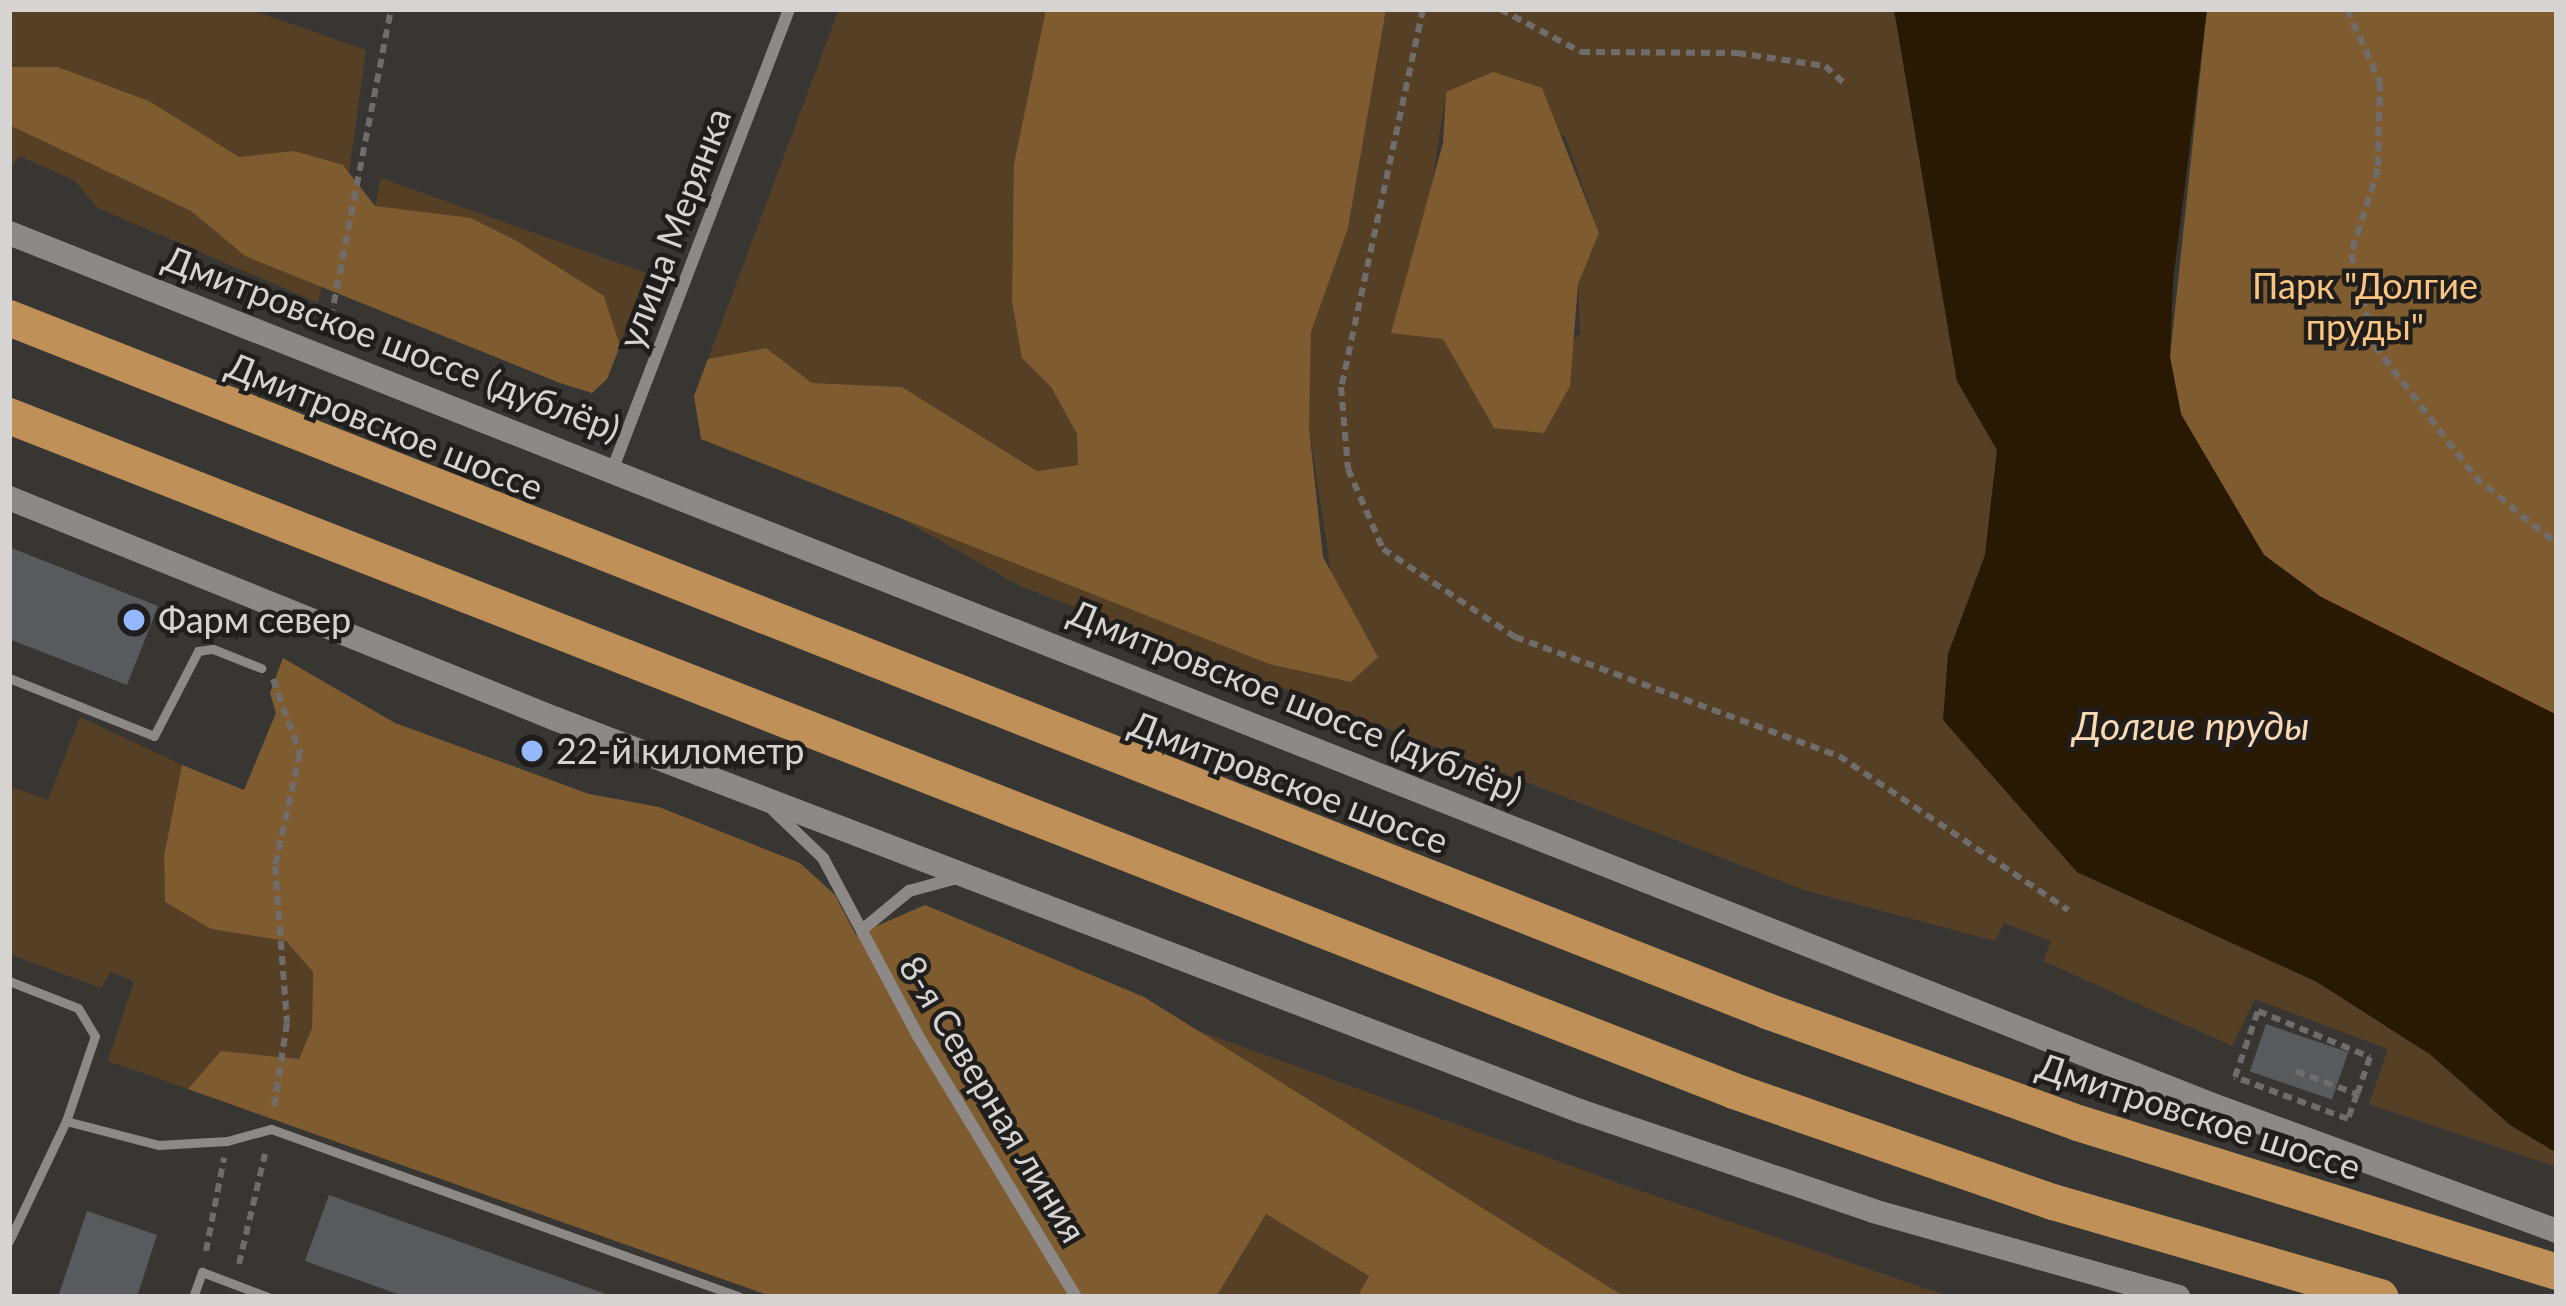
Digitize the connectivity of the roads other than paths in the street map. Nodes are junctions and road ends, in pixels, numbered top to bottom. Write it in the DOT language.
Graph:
graph roads {
  1 [pos="789,9"];
  2 [pos="9,233"];
  3 [pos="9,318"];
  4 [pos="9,416"];
  5 [pos="614,468"];
  6 [pos="9,498"];
  7 [pos="261,668"];
  8 [pos="9,678"];
  9 [pos="754,794"];
  10 [pos="980,880"];
  11 [pos="863,928"];
  12 [pos="9,982"];
  13 [pos="66,1120"];
  14 [pos="14,1208"];
  15 [pos="2557,1232"];
  16 [pos="9,1241"];
  17 [pos="2557,1273"];
  18 [pos="234,1285"];
  19 [pos="194,1297"];
  20 [pos="230,1297"];
  21 [pos="268,1297"];
  22 [pos="739,1297"];
  23 [pos="1076,1297"];
  24 [pos="2178,1297"];
  25 [pos="2380,1297"];
  1 -- 5 [label="street, улица Мерянка"];
  2 -- 5 [label="street, Дмитровское шоссе (дублёр)"];
  3 -- 17 [label="highway, Дмитровское шоссе"];
  4 -- 25 [label="highway"];
  5 -- 15 [label="street, Дмитровское шоссе (дублёр)"];
  6 -- 9 [label="street"];
  7 -- 8 [label="lane"];
  9 -- 10 [label="street"];
  9 -- 11 [label="street, 8-я Северная линия"];
  10 -- 11 [label="street"];
  10 -- 24 [label="street"];
  11 -- 23 [label="street, 8-я Северная линия"];
  12 -- 13 [label="lane"];
  13 -- 14 [label="lane"];
  13 -- 22 [label="lane"];
  14 -- 16 [label="lane"];
  18 -- 19 [label="lane"];
  18 -- 20 [label="lane"];
  18 -- 21 [label="lane"];
}
